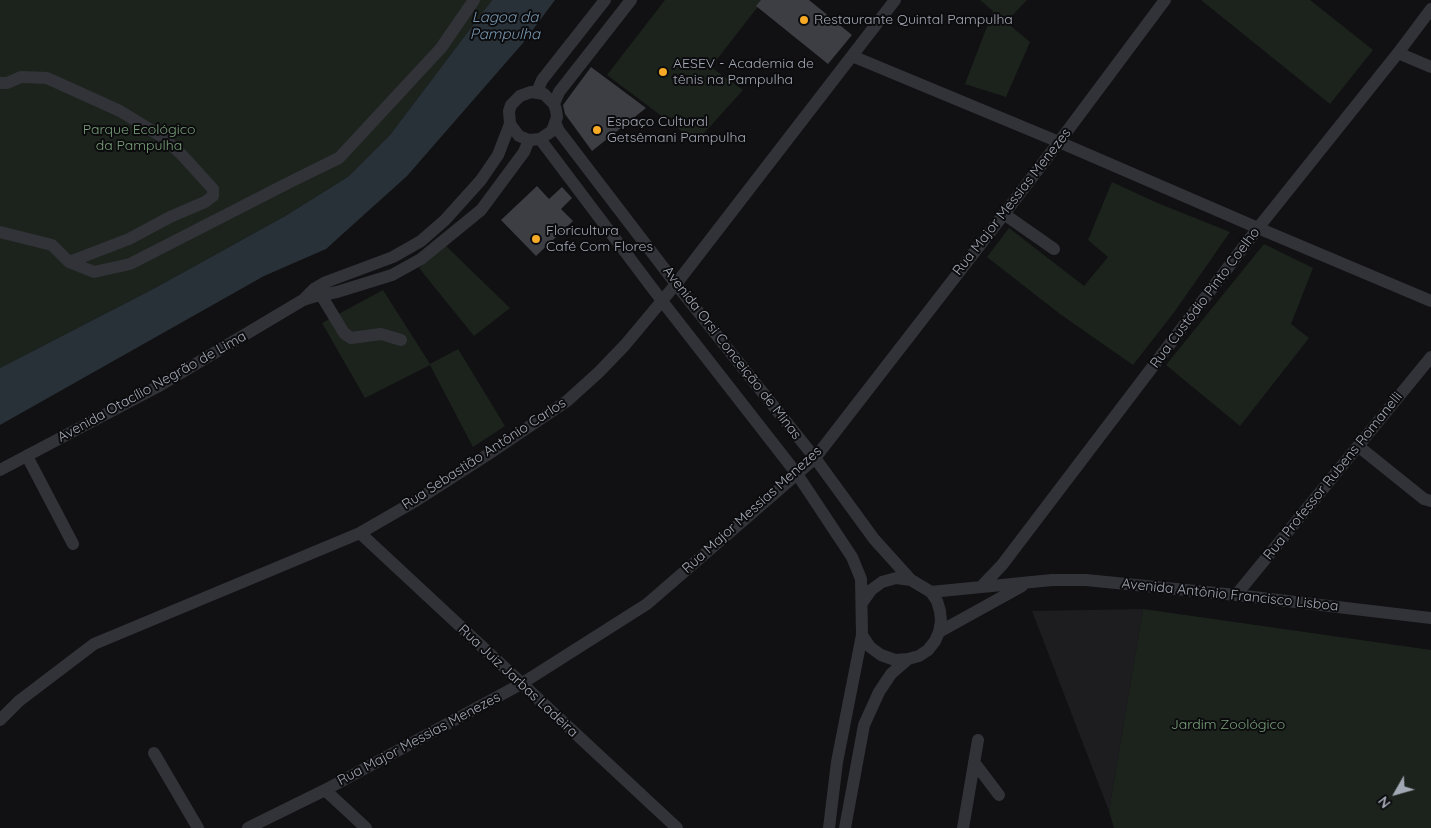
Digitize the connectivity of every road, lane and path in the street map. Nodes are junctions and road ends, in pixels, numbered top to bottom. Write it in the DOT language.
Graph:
graph roads {
  1 [pos="474,0"];
  2 [pos="604,0"];
  3 [pos="631,0"];
  4 [pos="895,0"];
  5 [pos="1164,0"];
  6 [pos="1431,9"];
  7 [pos="1398,53"];
  8 [pos="852,56"];
  9 [pos="1431,67"];
  10 [pos="0,83"];
  11 [pos="537,92"];
  12 [pos="554,104"];
  13 [pos="510,124"];
  14 [pos="556,124"];
  15 [pos="535,140"];
  16 [pos="1059,142"];
  17 [pos="1004,214"];
  18 [pos="1258,228"];
  19 [pos="0,232"];
  20 [pos="1054,249"];
  21 [pos="69,262"];
  22 [pos="676,284"];
  23 [pos="321,295"];
  24 [pos="304,300"];
  25 [pos="1431,300"];
  26 [pos="662,301"];
  27 [pos="401,340"];
  28 [pos="1431,357"];
  29 [pos="1358,446"];
  30 [pos="28,455"];
  31 [pos="815,458"];
  32 [pos="0,470"];
  33 [pos="797,474"];
  34 [pos="1431,501"];
  35 [pos="360,533"];
  36 [pos="73,544"];
  37 [pos="911,580"];
  38 [pos="1029,582"];
  39 [pos="981,587"];
  40 [pos="931,592"];
  41 [pos="1236,595"];
  42 [pos="862,603"];
  43 [pos="1431,618"];
  44 [pos="939,632"];
  45 [pos="862,635"];
  46 [pos="908,659"];
  47 [pos="521,684"];
  48 [pos="0,720"];
  49 [pos="978,740"];
  50 [pos="154,754"];
  51 [pos="974,762"];
  52 [pos="326,790"];
  53 [pos="999,795"];
  54 [pos="198,828"];
  55 [pos="248,828"];
  56 [pos="366,828"];
  57 [pos="677,828"];
  58 [pos="829,828"];
  59 [pos="845,828"];
  60 [pos="963,828"];
  1 -- 21 [label="street"];
  2 -- 11 [label="street"];
  3 -- 12 [label="street"];
  4 -- 8 [label="street, Rua Sebastião Antônio Carlos"];
  5 -- 16 [label="street, Rua Major Messias Menezes"];
  6 -- 7 [label="street, Rua Custódio Pinto Coelho"];
  7 -- 9 [label="street"];
  7 -- 18 [label="street, Rua Custódio Pinto Coelho"];
  8 -- 16 [label="street"];
  8 -- 22 [label="street, Rua Sebastião Antônio Carlos"];
  10 -- 21 [label="street"];
  11 -- 12 [label="street"];
  11 -- 13 [label="street"];
  12 -- 14 [label="street"];
  13 -- 15 [label="street"];
  13 -- 24 [label="street, Avenida Otacílio Negrão de Lima"];
  14 -- 15 [label="street"];
  14 -- 22 [label="street, Avenida Orsi Conceição de Minas"];
  15 -- 23 [label="street, Avenida Otacílio Negrão de Lima"];
  15 -- 26 [label="street, Avenida Orsi Conceição de Minas"];
  16 -- 17 [label="street, Rua Major Messias Menezes"];
  16 -- 18 [label="street"];
  17 -- 20 [label="street"];
  17 -- 31 [label="street, Rua Major Messias Menezes"];
  18 -- 25 [label="street"];
  18 -- 39 [label="street, Rua Custódio Pinto Coelho"];
  19 -- 21 [label="street"];
  22 -- 26 [label="street, Rua Sebastião Antônio Carlos"];
  22 -- 31 [label="street, Avenida Orsi Conceição de Minas"];
  23 -- 24 [label="street, Avenida Otacílio Negrão de Lima"];
  23 -- 27 [label="street"];
  24 -- 30 [label="street, Avenida Otacílio Negrão de Lima"];
  26 -- 33 [label="street, Avenida Orsi Conceição de Minas"];
  26 -- 35 [label="street, Rua Sebastião Antônio Carlos"];
  28 -- 29 [label="street, Rua Professor Rubens Romanelli"];
  29 -- 34 [label="street"];
  29 -- 41 [label="street, Rua Professor Rubens Romanelli"];
  30 -- 32 [label="street, Avenida Otacílio Negrão de Lima"];
  30 -- 36 [label="street"];
  31 -- 33 [label="street, Rua Major Messias Menezes"];
  31 -- 37 [label="street, Avenida Orsi Conceição de Minas"];
  33 -- 42 [label="street, Avenida Orsi Conceição de Minas"];
  33 -- 47 [label="street, Rua Major Messias Menezes"];
  35 -- 47 [label="street, Rua Juiz Jarbas Ladeira"];
  35 -- 48 [label="street, Rua Sebastião Antônio Carlos"];
  37 -- 40 [label="street"];
  37 -- 42 [label="street"];
  38 -- 39 [label="street, Avenida Antônio Francisco Lisboa"];
  38 -- 41 [label="street, Avenida Antônio Francisco Lisboa"];
  38 -- 44 [label="street, Avenida Antônio Francisco Lisboa"];
  39 -- 40 [label="street, Avenida Antônio Francisco Lisboa"];
  40 -- 44 [label="street"];
  41 -- 43 [label="street, Avenida Antônio Francisco Lisboa"];
  42 -- 45 [label="street"];
  44 -- 46 [label="street"];
  45 -- 46 [label="street"];
  45 -- 58 [label="street"];
  46 -- 59 [label="street"];
  47 -- 52 [label="street, Rua Major Messias Menezes"];
  47 -- 57 [label="street, Rua Juiz Jarbas Ladeira"];
  49 -- 51 [label="street"];
  50 -- 54 [label="street"];
  51 -- 53 [label="street"];
  51 -- 60 [label="street"];
  52 -- 55 [label="street, Rua Major Messias Menezes"];
  52 -- 56 [label="street"];
}
